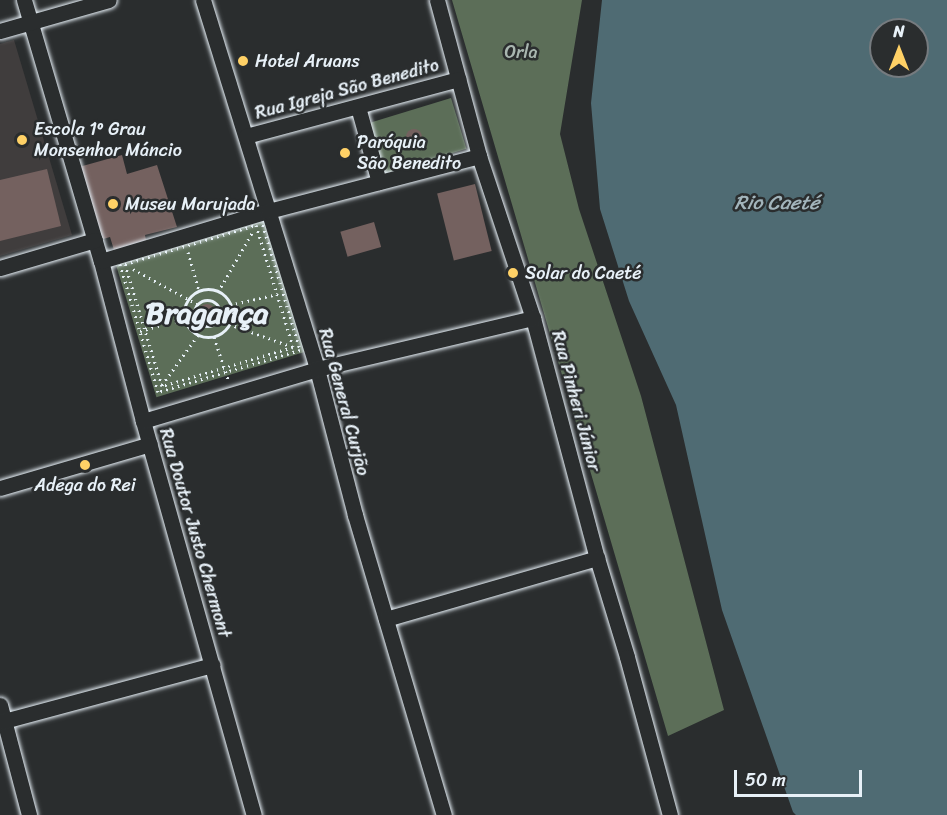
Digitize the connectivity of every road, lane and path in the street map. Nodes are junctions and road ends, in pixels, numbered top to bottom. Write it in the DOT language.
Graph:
graph roads {
  1 [pos="24,0"];
  2 [pos="109,0"];
  3 [pos="203,0"];
  4 [pos="437,0"];
  5 [pos="30,22"];
  6 [pos="0,31"];
  7 [pos="458,79"];
  8 [pos="358,107"];
  9 [pos="246,136"];
  10 [pos="479,156"];
  11 [pos="379,182"];
  12 [pos="264,215"];
  13 [pos="256,225"];
  14 [pos="95,240"];
  15 [pos="184,241"];
  16 [pos="186,246"];
  17 [pos="101,261"];
  18 [pos="119,261"];
  19 [pos="125,264"];
  20 [pos="0,268"];
  21 [pos="199,291"];
  22 [pos="218,291"];
  23 [pos="283,293"];
  24 [pos="277,294"];
  25 [pos="188,299"];
  26 [pos="197,304"];
  27 [pos="230,305"];
  28 [pos="533,318"];
  29 [pos="184,319"];
  30 [pos="229,324"];
  31 [pos="145,329"];
  32 [pos="140,331"];
  33 [pos="198,336"];
  34 [pos="214,336"];
  35 [pos="293,347"];
  36 [pos="300,350"];
  37 [pos="317,369"];
  38 [pos="225,370"];
  39 [pos="162,386"];
  40 [pos="158,392"];
  41 [pos="233,392"];
  42 [pos="143,421"];
  43 [pos="150,444"];
  44 [pos="0,488"];
  45 [pos="597,558"];
  46 [pos="386,619"];
  47 [pos="212,665"];
  48 [pos="0,705"];
  49 [pos="3,721"];
  50 [pos="29,815"];
  51 [pos="254,815"];
  52 [pos="444,815"];
  53 [pos="670,815"];
  1 -- 5 [label="street"];
  2 -- 5 [label="street"];
  3 -- 9 [label="street, Rua General Curjão"];
  4 -- 7 [label="street, Rua Pinheri Júnior"];
  5 -- 6 [label="street"];
  5 -- 14 [label="street"];
  7 -- 8 [label="street, Rua Igreja São Benedito"];
  7 -- 10 [label="street, Rua Pinheri Júnior"];
  8 -- 9 [label="street, Rua Igreja São Benedito"];
  8 -- 11 [label="street"];
  9 -- 12 [label="street, Rua General Curjão"];
  10 -- 11 [label="street"];
  10 -- 28 [label="street, Rua Pinheri Júnior"];
  11 -- 12 [label="street"];
  12 -- 13 [label="path"];
  12 -- 15 [label="path"];
  12 -- 17 [label="street"];
  12 -- 23 [label="path"];
  12 -- 37 [label="street, Rua General Curjão"];
  13 -- 16 [label="path"];
  13 -- 22 [label="path"];
  13 -- 24 [label="path"];
  14 -- 17 [label="street, Rua Doutor Justo Chermont"];
  14 -- 20 [label="street"];
  15 -- 16 [label="path"];
  15 -- 18 [label="path"];
  16 -- 19 [label="path"];
  16 -- 21 [label="path"];
  17 -- 42 [label="street, Rua Doutor Justo Chermont"];
  18 -- 19 [label="path"];
  18 -- 32 [label="path"];
  19 -- 25 [label="path"];
  19 -- 31 [label="path"];
  21 -- 22 [label="path"];
  21 -- 25 [label="path"];
  22 -- 27 [label="path"];
  23 -- 24 [label="path"];
  23 -- 36 [label="path"];
  24 -- 27 [label="path"];
  24 -- 35 [label="path"];
  25 -- 26 [label="path"];
  25 -- 29 [label="path"];
  26 -- 26 [label="path"];
  27 -- 30 [label="path"];
  28 -- 37 [label="street"];
  28 -- 45 [label="street, Rua Pinheri Júnior"];
  29 -- 31 [label="path"];
  29 -- 33 [label="path"];
  30 -- 34 [label="path"];
  30 -- 35 [label="path"];
  31 -- 32 [label="path"];
  31 -- 39 [label="path"];
  32 -- 40 [label="path"];
  33 -- 34 [label="path"];
  33 -- 39 [label="path"];
  34 -- 38 [label="path"];
  35 -- 36 [label="path"];
  35 -- 38 [label="path"];
  36 -- 38 [label="path"];
  37 -- 41 [label="street"];
  37 -- 46 [label="street, Rua General Curjão"];
  38 -- 39 [label="path"];
  38 -- 40 [label="path"];
  38 -- 41 [label="path"];
  39 -- 40 [label="path"];
  41 -- 42 [label="street"];
  42 -- 43 [label="street, Rua Doutor Justo Chermont"];
  43 -- 44 [label="street"];
  43 -- 47 [label="street, Rua Doutor Justo Chermont"];
  45 -- 46 [label="street"];
  45 -- 53 [label="street, Rua Pinheri Júnior"];
  46 -- 52 [label="street, Rua General Curjão"];
  47 -- 49 [label="street"];
  47 -- 51 [label="street, Rua Doutor Justo Chermont"];
  48 -- 49 [label="street"];
  49 -- 50 [label="street"];
}
